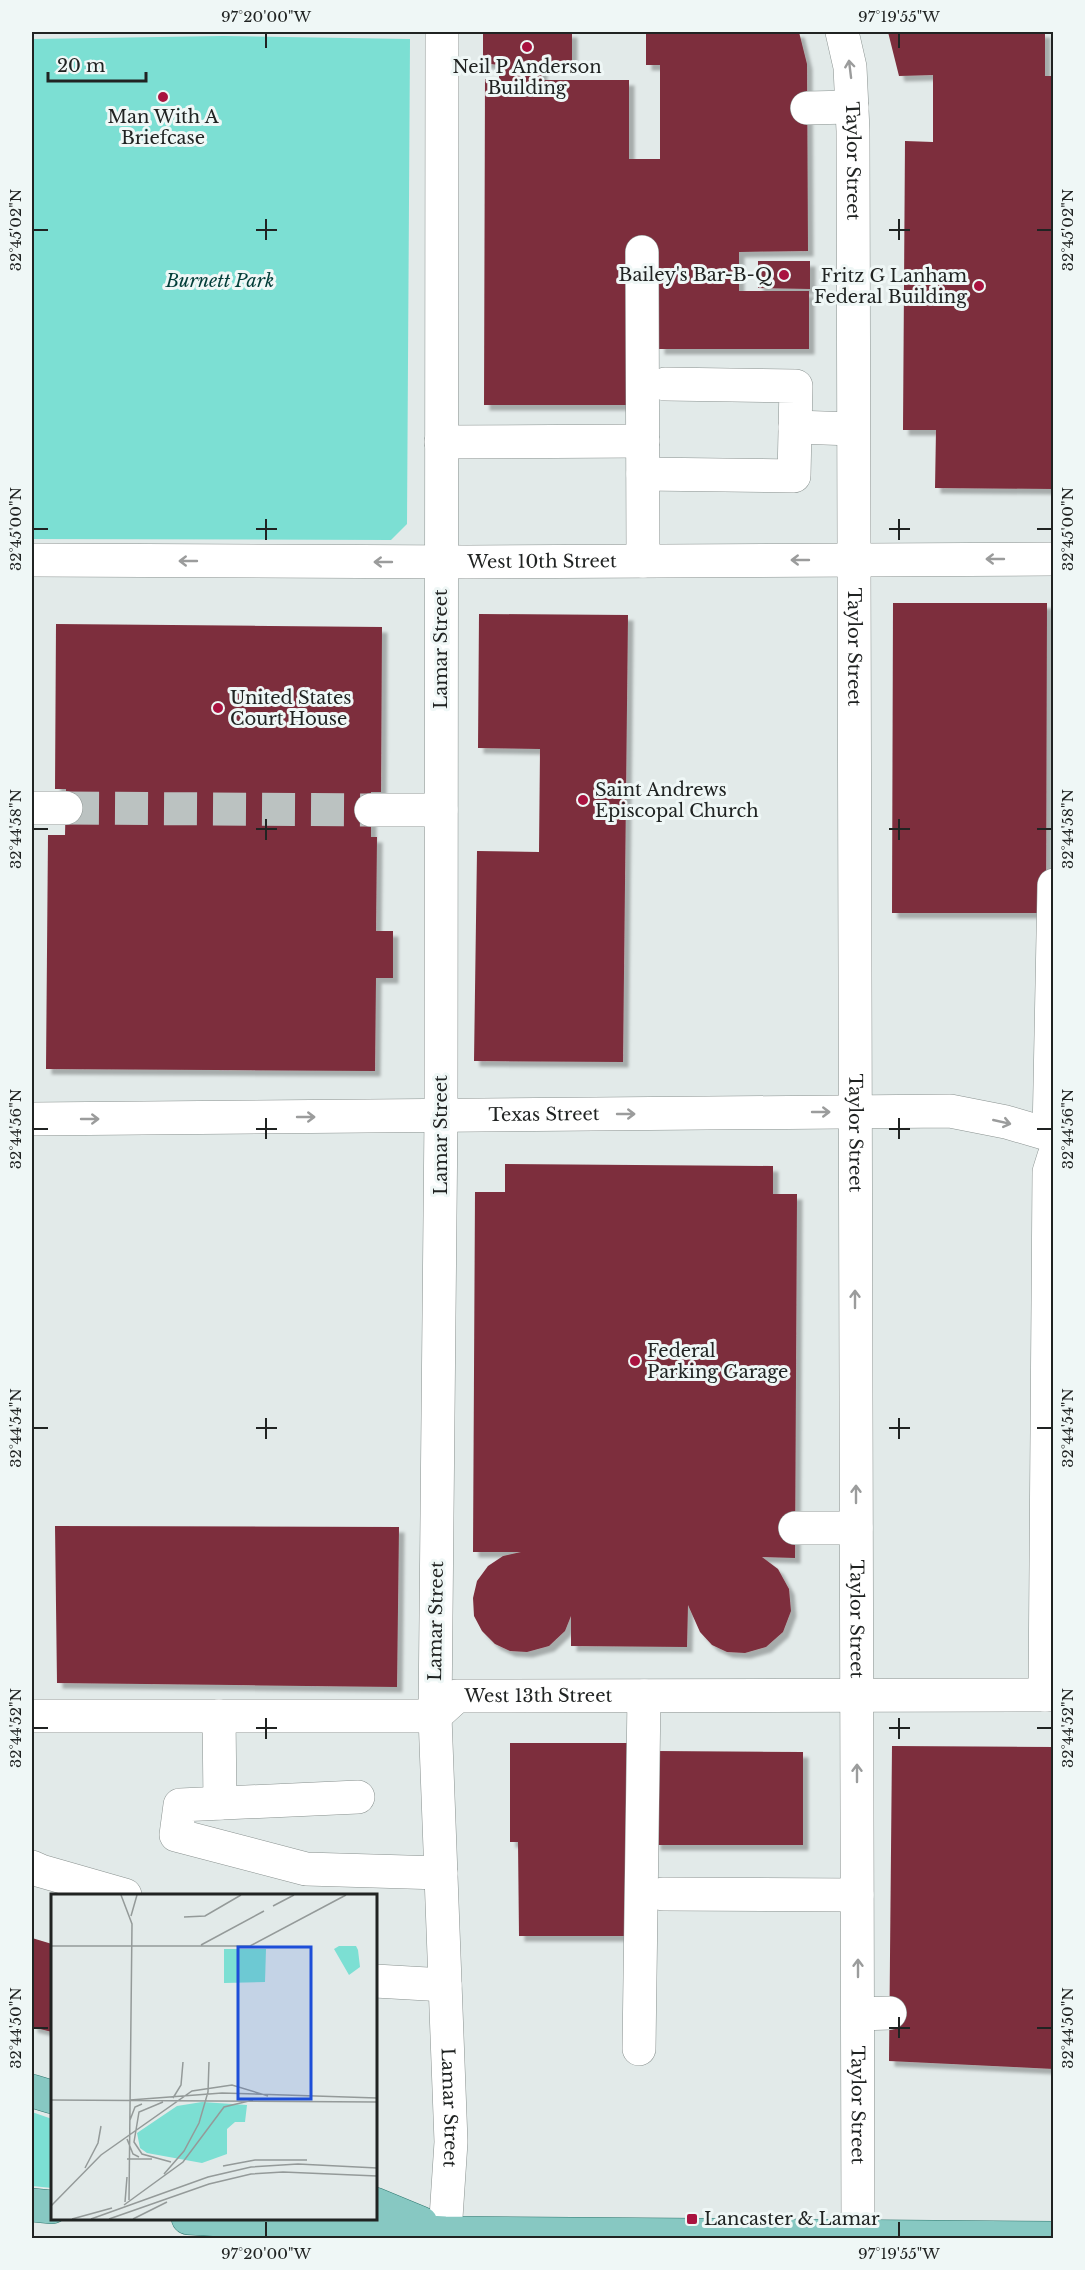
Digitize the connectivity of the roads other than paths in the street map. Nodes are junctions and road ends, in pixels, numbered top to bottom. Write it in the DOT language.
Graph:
graph roads {
  1 [pos="442,32"];
  2 [pos="842,32"];
  3 [pos="852,107"];
  4 [pos="807,108"];
  5 [pos="642,252"];
  6 [pos="665,384"];
  7 [pos="795,427"];
  8 [pos="853,429"];
  9 [pos="643,441"];
  10 [pos="441,442"];
  11 [pos="643,474"];
  12 [pos="1053,559"];
  13 [pos="32,560"];
  14 [pos="853,560"];
  15 [pos="643,561"];
  16 [pos="441,562"];
  17 [pos="32,808"];
  18 [pos="66,808"];
  19 [pos="370,810"];
  20 [pos="441,810"];
  21 [pos="1053,885"];
  22 [pos="855,1113"];
  23 [pos="441,1116"];
  24 [pos="32,1119"];
  25 [pos="1052,1142"];
  26 [pos="795,1528"];
  27 [pos="856,1528"];
  28 [pos="857,1695"];
  29 [pos="1049,1695"];
  30 [pos="645,1696"];
  31 [pos="32,1716"];
  32 [pos="219,1716"];
  33 [pos="435,1716"];
  34 [pos="358,1797"];
  35 [pos="220,1803"];
  36 [pos="32,1867"];
  37 [pos="441,1873"];
  38 [pos="121,1894"];
  39 [pos="663,1894"];
  40 [pos="857,1895"];
  41 [pos="376,1981"];
  42 [pos="445,1985"];
  43 [pos="639,2049"];
  44 [pos="32,2091"];
  45 [pos="51,2097"];
  46 [pos="376,2204"];
  47 [pos="32,2205"];
  48 [pos="51,2207"];
  49 [pos="214,2219"];
  50 [pos="858,2236"];
  51 [pos="443,2237"];
  52 [pos="1053,2238"];
  1 -- 10 [label="street, Lamar Street"];
  3 -- 2 [label="street, Taylor Street, one-way"];
  3 -- 4 [label="street"];
  3 -- 8 [label="street, Taylor Street"];
  5 -- 9 [label="street"];
  6 -- 7 [label="street"];
  7 -- 8 [label="street"];
  7 -- 11 [label="street"];
  8 -- 14 [label="street, Taylor Street"];
  9 -- 10 [label="street"];
  9 -- 11 [label="street"];
  10 -- 16 [label="street, Lamar Street"];
  11 -- 15 [label="street"];
  12 -- 14 [label="street, West 10th Street, one-way"];
  16 -- 13 [label="street, West 10th Street, one-way"];
  14 -- 15 [label="street, West 10th Street, one-way"];
  14 -- 22 [label="street, Taylor Street"];
  15 -- 16 [label="street, West 10th Street"];
  16 -- 20 [label="street, Lamar Street"];
  17 -- 18 [label="street"];
  19 -- 20 [label="street"];
  20 -- 23 [label="street, Lamar Street"];
  21 -- 25 [label="street"];
  23 -- 22 [label="street, Texas Street, one-way"];
  22 -- 25 [label="street, Texas Street, one-way"];
  27 -- 22 [label="street, Taylor Street, one-way"];
  24 -- 23 [label="street, Texas Street, one-way"];
  23 -- 33 [label="street, Lamar Street"];
  25 -- 29 [label="street"];
  26 -- 27 [label="street"];
  27 -- 28 [label="street, Taylor Street"];
  28 -- 29 [label="street, West 13th Street"];
  28 -- 30 [label="street, West 13th Street"];
  40 -- 28 [label="street, Taylor Street, one-way"];
  30 -- 33 [label="street, West 13th Street"];
  30 -- 43 [label="street"];
  31 -- 32 [label="street"];
  32 -- 33 [label="street"];
  32 -- 35 [label="street"];
  33 -- 37 [label="street, Lamar Street"];
  34 -- 35 [label="street"];
  35 -- 37 [label="street"];
  36 -- 38 [label="street"];
  37 -- 42 [label="street, Lamar Street"];
  39 -- 40 [label="street"];
  50 -- 40 [label="street, Taylor Street, one-way"];
  41 -- 42 [label="street"];
  42 -- 51 [label="street, Lamar Street"];
  44 -- 45 [label="main road"];
  46 -- 51 [label="main road"];
  47 -- 48 [label="main road"];
  49 -- 51 [label="main road"];
  50 -- 51 [label="main road"];
  50 -- 52 [label="main road"];
}
